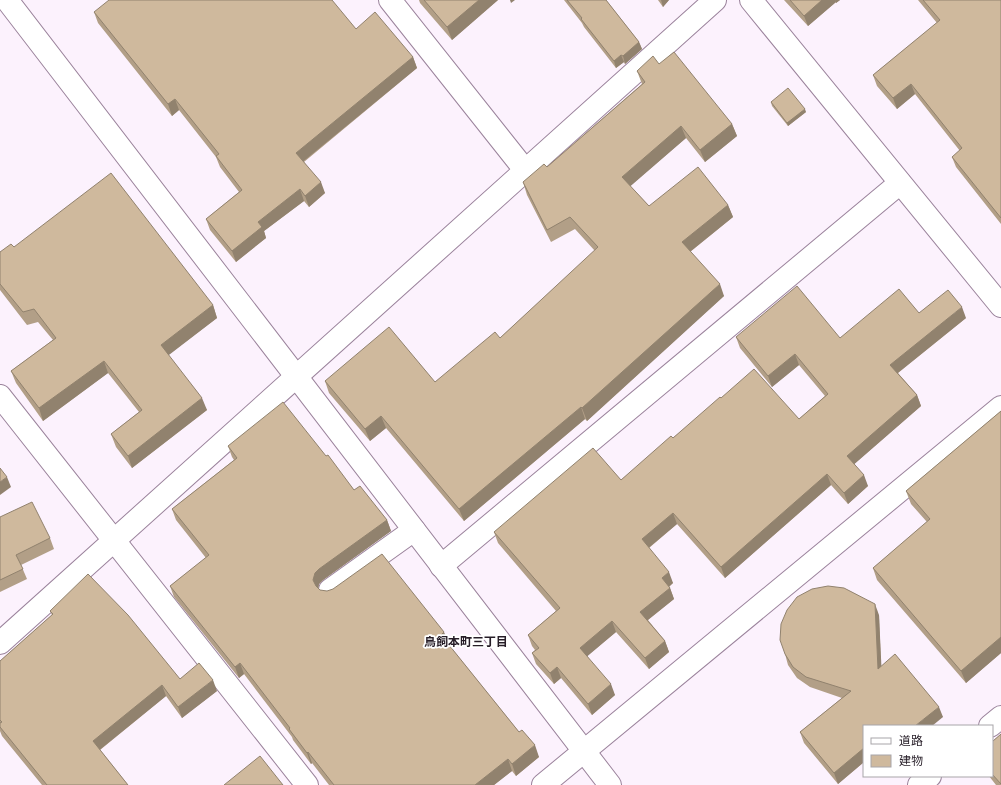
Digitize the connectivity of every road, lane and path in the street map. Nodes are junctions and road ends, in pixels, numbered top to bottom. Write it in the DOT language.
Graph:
graph roads {
  1 [pos="7,0"];
  2 [pos="390,0"];
  3 [pos="715,0"];
  4 [pos="751,0"];
  5 [pos="525,170"];
  6 [pos="900,183"];
  7 [pos="1001,306"];
  8 [pos="296,377"];
  9 [pos="0,396"];
  10 [pos="1001,407"];
  11 [pos="414,530"];
  12 [pos="114,540"];
  13 [pos="441,566"];
  14 [pos="330,590"];
  15 [pos="0,643"];
  16 [pos="1001,717"];
  17 [pos="991,725"];
  18 [pos="584,751"];
  19 [pos="929,777"];
  20 [pos="307,785"];
  21 [pos="543,785"];
  22 [pos="610,785"];
  23 [pos="919,785"];
  1 -- 8 [label="street"];
  2 -- 5 [label="street"];
  3 -- 5 [label="street"];
  4 -- 6 [label="street"];
  5 -- 8 [label="street"];
  6 -- 7 [label="street"];
  6 -- 13 [label="street"];
  8 -- 11 [label="street"];
  8 -- 12 [label="street"];
  9 -- 12 [label="street"];
  10 -- 18 [label="street"];
  11 -- 13 [label="street"];
  11 -- 14 [label="street"];
  12 -- 15 [label="street"];
  12 -- 20 [label="street"];
  13 -- 18 [label="street"];
  16 -- 17 [label="street"];
  18 -- 21 [label="street"];
  18 -- 22 [label="street"];
  19 -- 23 [label="street"];
}
